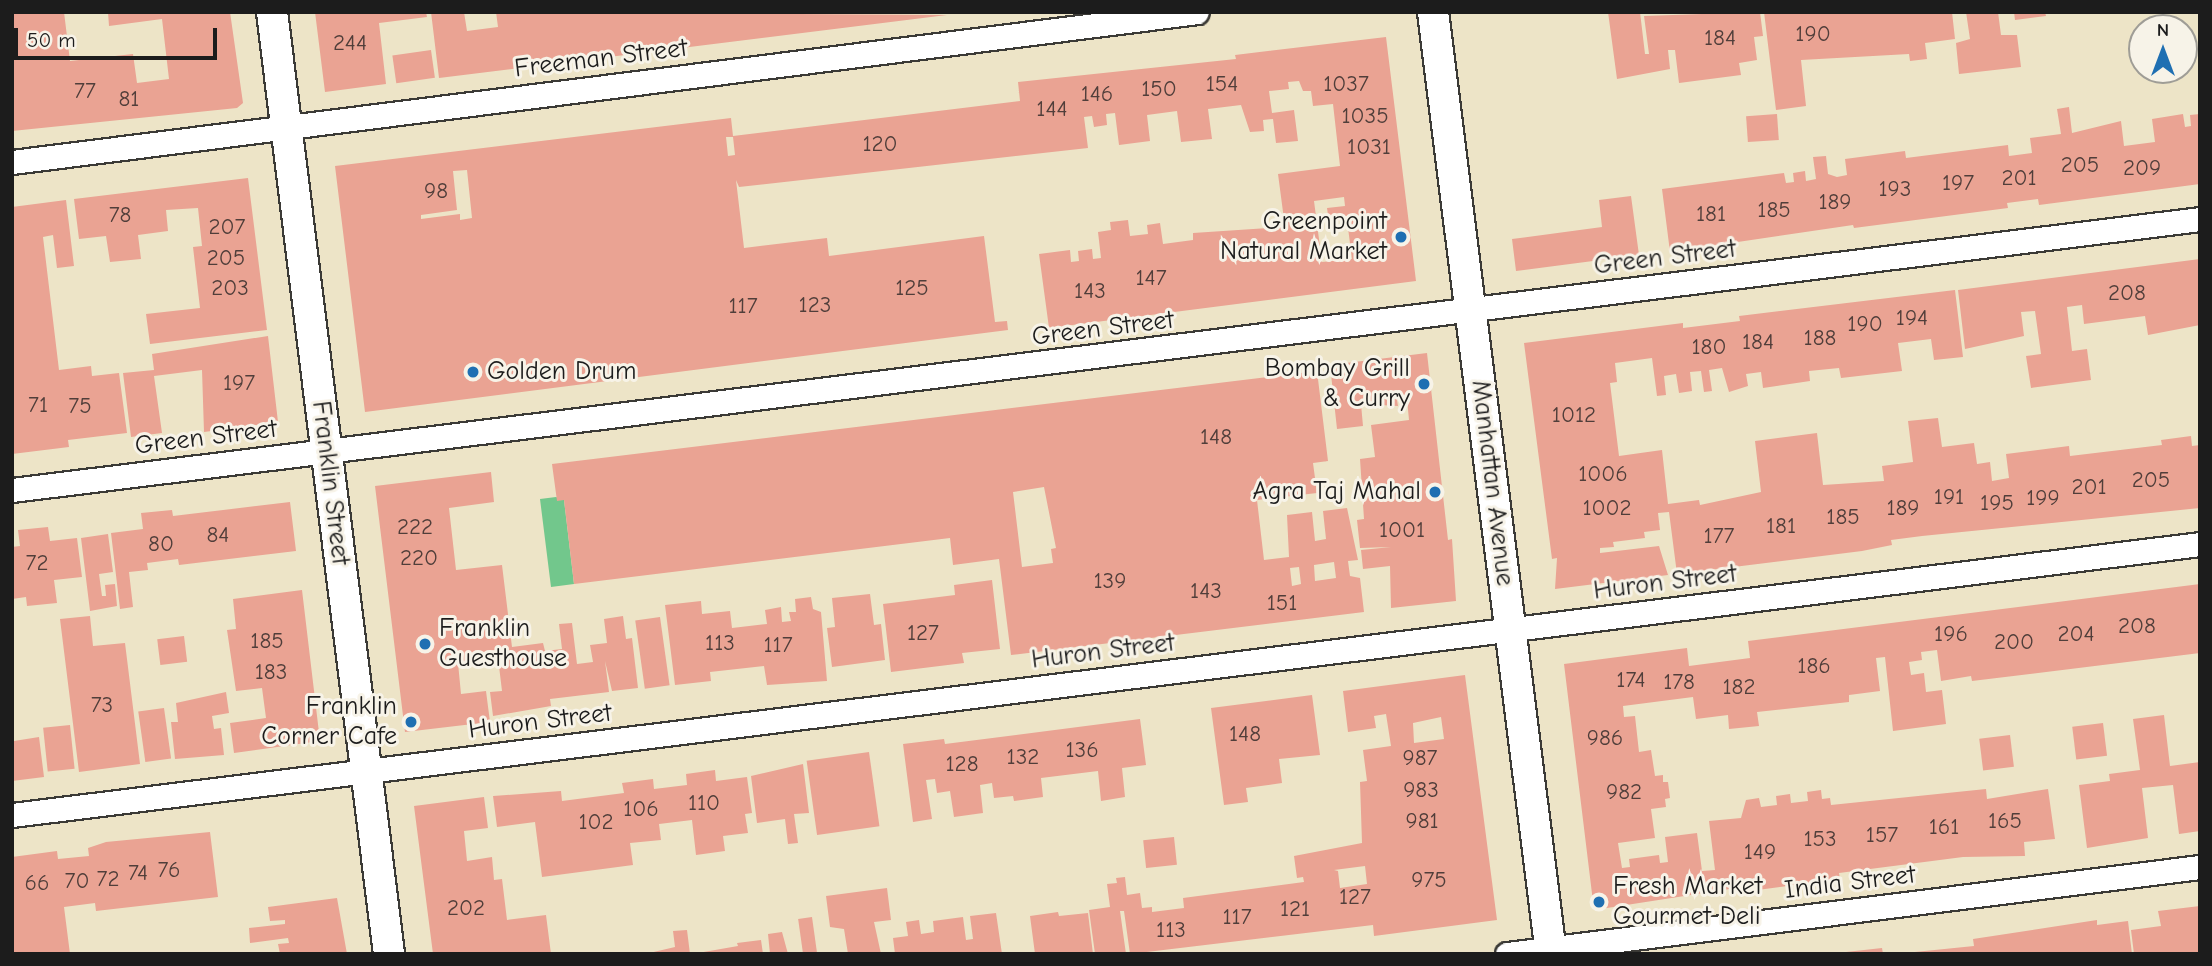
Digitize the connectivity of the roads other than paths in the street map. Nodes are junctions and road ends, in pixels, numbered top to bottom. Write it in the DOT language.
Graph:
graph roads {
  1 [pos="272,12"];
  2 [pos="1197,12"];
  3 [pos="1433,12"];
  4 [pos="286,128"];
  5 [pos="12,162"];
  6 [pos="2200,219"];
  7 [pos="1470,310"];
  8 [pos="326,450"];
  9 [pos="12,490"];
  10 [pos="2200,544"];
  11 [pos="1510,631"];
  12 [pos="365,771"];
  13 [pos="12,815"];
  14 [pos="2200,867"];
  15 [pos="1551,951"];
  16 [pos="389,954"];
  17 [pos="1507,954"];
  1 -- 4 [label="street, Franklin Street"];
  2 -- 4 [label="street, Freeman Street"];
  3 -- 7 [label="street, Manhattan Avenue"];
  4 -- 5 [label="street, Freeman Street"];
  4 -- 8 [label="street, Franklin Street"];
  6 -- 7 [label="street, Green Street"];
  7 -- 8 [label="street, Green Street"];
  7 -- 11 [label="street, Manhattan Avenue"];
  8 -- 9 [label="street, Green Street"];
  8 -- 12 [label="street, Franklin Street"];
  10 -- 11 [label="street, Huron Street"];
  11 -- 12 [label="street, Huron Street"];
  11 -- 15 [label="street, Manhattan Avenue"];
  12 -- 13 [label="street, Huron Street"];
  12 -- 16 [label="street, Franklin Street"];
  14 -- 15 [label="street, India Street"];
  15 -- 17 [label="street, India Street"];
}
